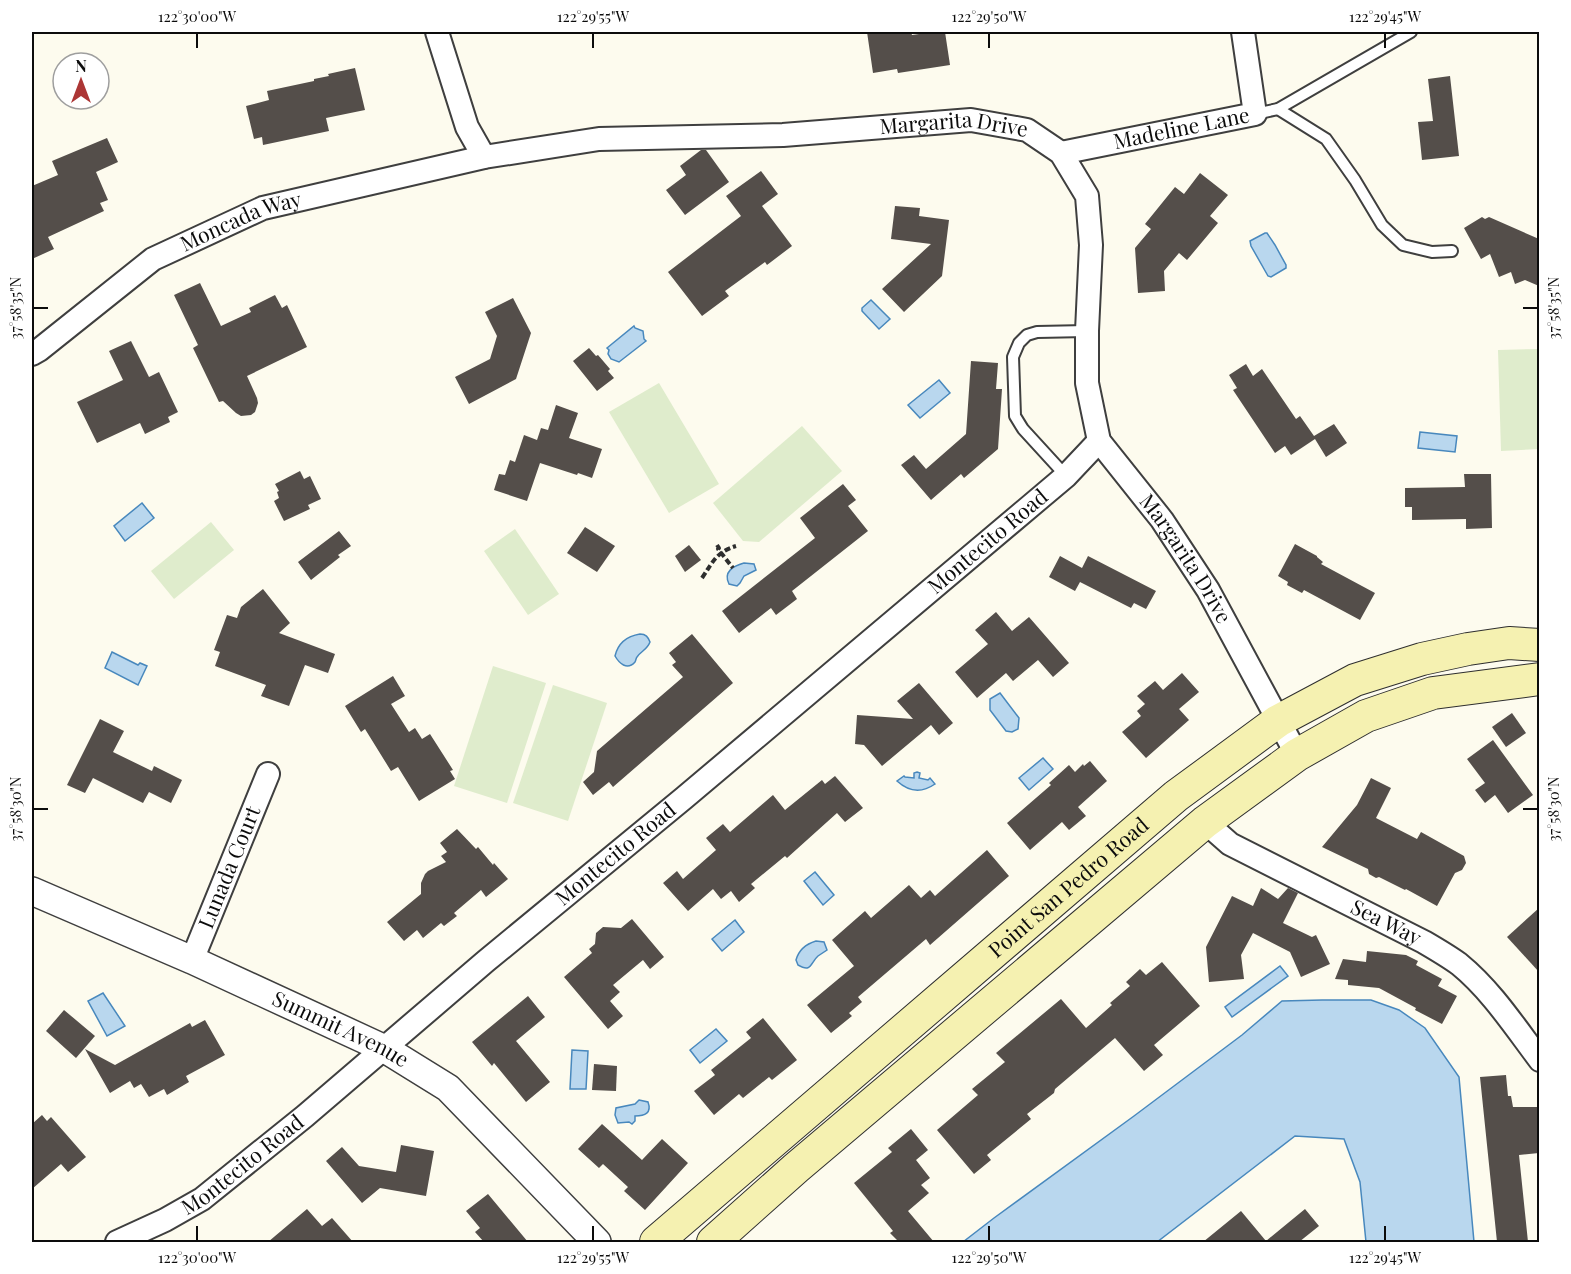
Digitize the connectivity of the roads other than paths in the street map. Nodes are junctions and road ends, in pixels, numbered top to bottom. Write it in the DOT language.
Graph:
graph roads {
  1 [pos="437,32"];
  2 [pos="1243,32"];
  3 [pos="1411,32"];
  4 [pos="1278,109"];
  5 [pos="1255,114"];
  6 [pos="1061,153"];
  7 [pos="484,157"];
  8 [pos="1452,251"];
  9 [pos="1087,331"];
  10 [pos="32,354"];
  11 [pos="1099,441"];
  12 [pos="1066,476"];
  13 [pos="1539,645"];
  14 [pos="1539,679"];
  15 [pos="1278,721"];
  16 [pos="1297,755"];
  17 [pos="268,774"];
  18 [pos="1205,822"];
  19 [pos="32,891"];
  20 [pos="192,960"];
  21 [pos="385,1049"];
  22 [pos="1539,1060"];
  23 [pos="117,1242"];
  24 [pos="597,1242"];
  25 [pos="656,1242"];
  26 [pos="713,1242"];
  1 -- 7 [label="street"];
  2 -- 5 [label="street, Madeline Lane"];
  3 -- 4 [label="lane"];
  4 -- 5 [label="lane"];
  4 -- 8 [label="lane"];
  5 -- 6 [label="street, Madeline Lane"];
  6 -- 7 [label="street, Margarita Drive"];
  6 -- 9 [label="street, Margarita Drive"];
  7 -- 10 [label="street, Moncada Way"];
  9 -- 11 [label="street, Margarita Drive"];
  9 -- 12 [label="lane"];
  11 -- 12 [label="street, Montecito Road"];
  11 -- 15 [label="street, Margarita Drive"];
  12 -- 21 [label="street, Montecito Road"];
  13 -- 15 [label="main road, Point San Pedro Road"];
  14 -- 16 [label="main road, Point San Pedro Road"];
  15 -- 16 [label="street, Margarita Drive"];
  15 -- 25 [label="main road, Point San Pedro Road"];
  16 -- 18 [label="main road, Point San Pedro Road"];
  17 -- 20 [label="street, Lunada Court"];
  18 -- 22 [label="street, Sea Way"];
  18 -- 26 [label="main road, Point San Pedro Road"];
  19 -- 20 [label="street, Summit Avenue"];
  20 -- 21 [label="street, Summit Avenue"];
  21 -- 23 [label="street, Montecito Road"];
  21 -- 24 [label="street, Summit Avenue"];
}
